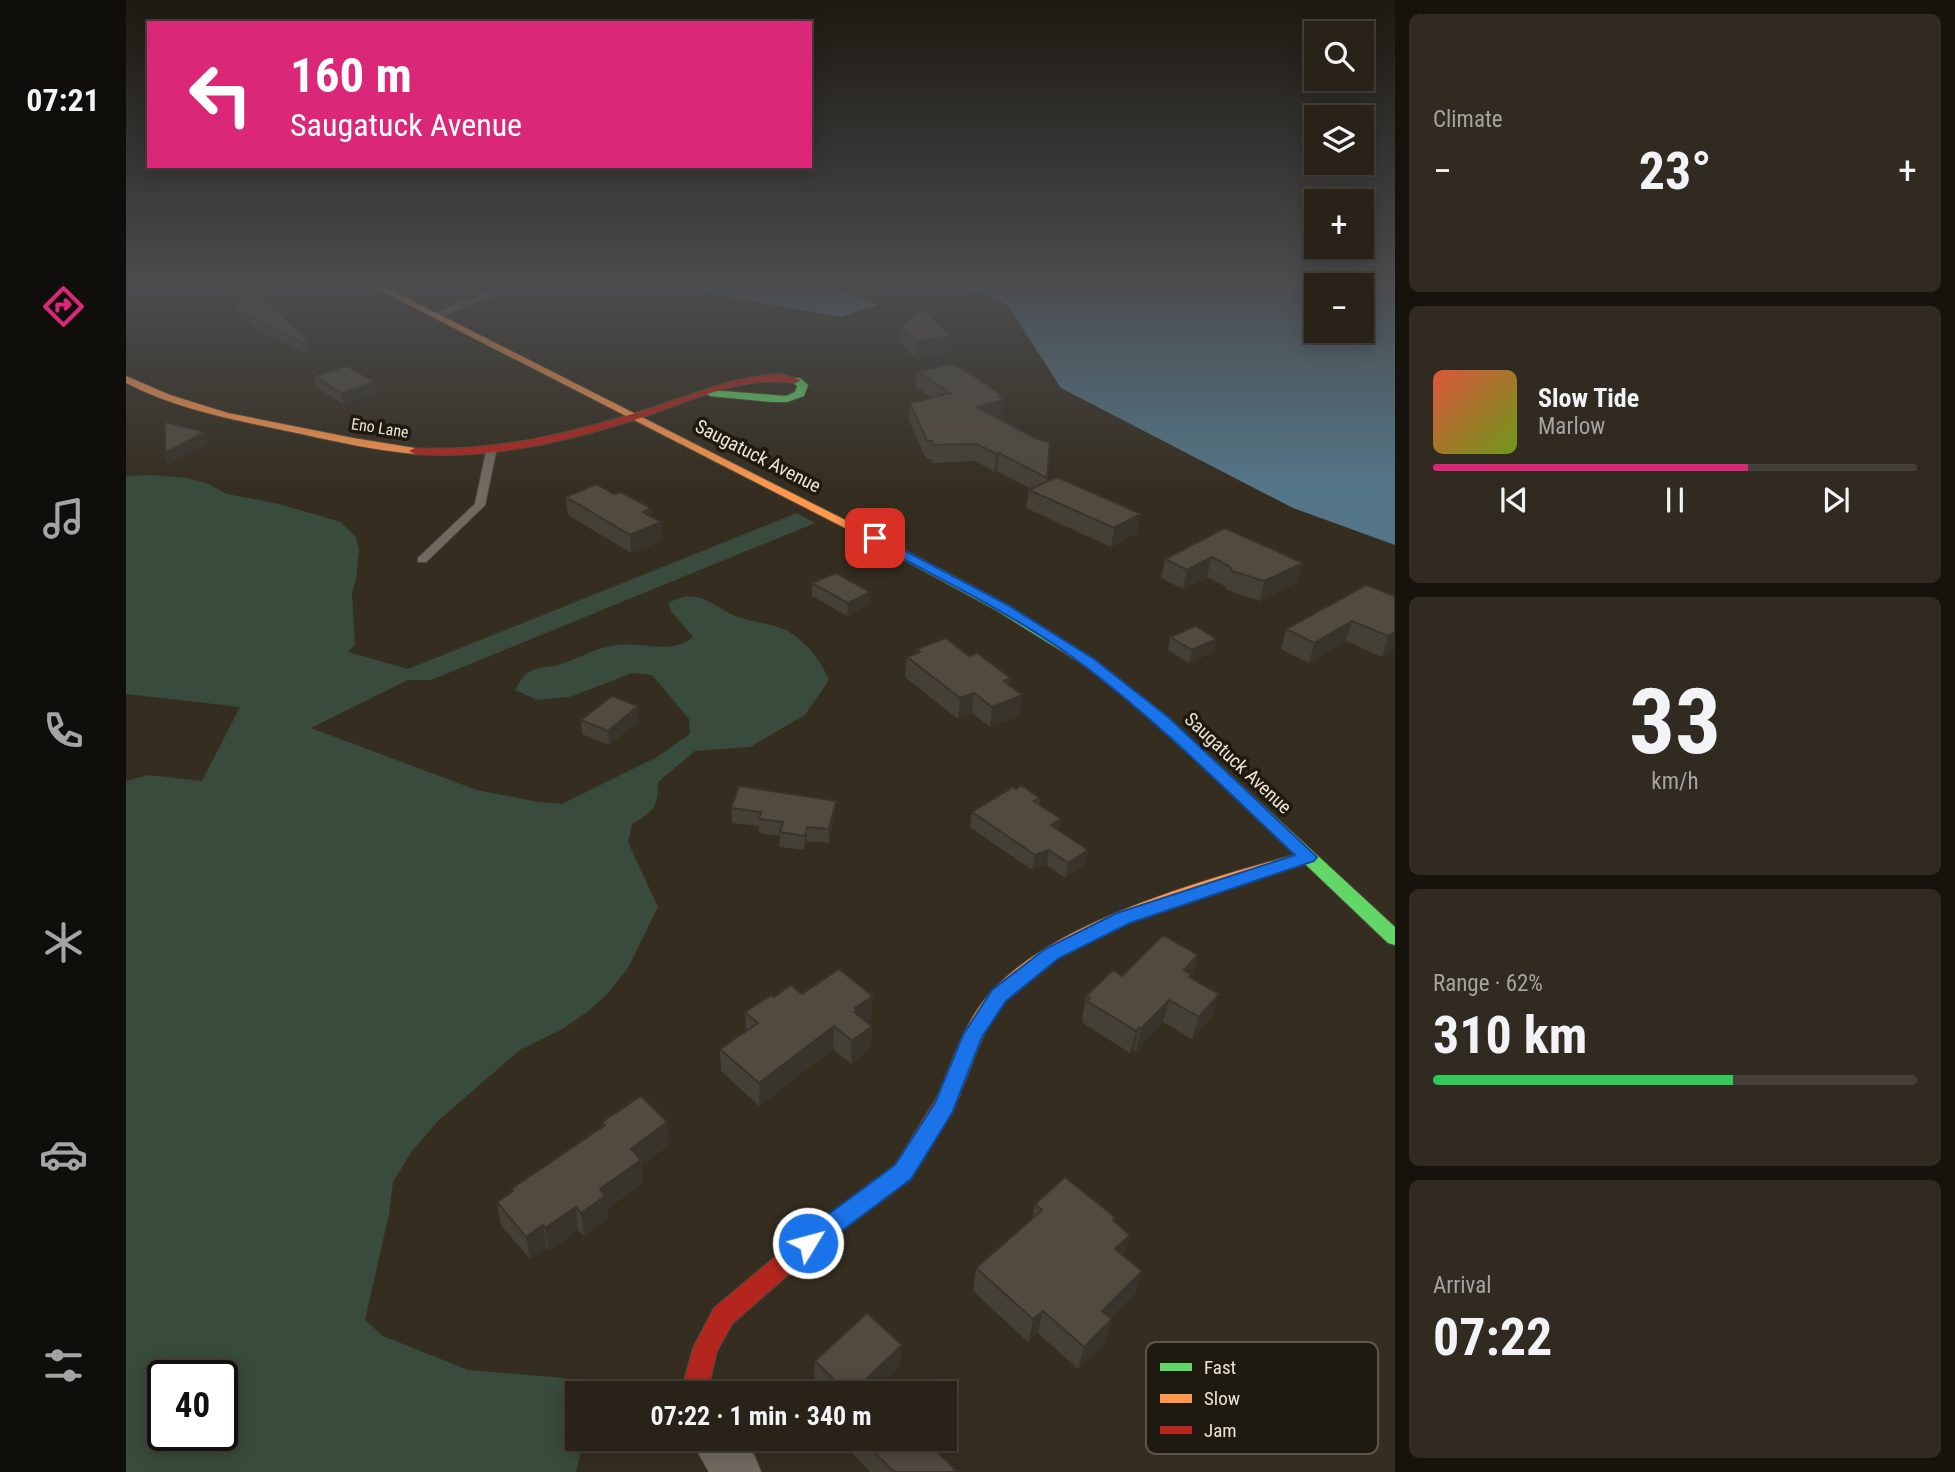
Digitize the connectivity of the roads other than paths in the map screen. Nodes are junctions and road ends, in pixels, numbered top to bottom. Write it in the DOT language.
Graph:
graph roads {
  1 [pos="508,352"];
  2 [pos="126,379"];
  3 [pos="710,393"];
  4 [pos="632,415"];
  5 [pos="491,452"];
  6 [pos="422,560"];
  7 [pos="1308,857"];
  8 [pos="1395,938"];
  9 [pos="697,1381"];
  10 [pos="722,1451"];
  11 [pos="737,1472"];
  1 -- 4 [label="street, Saugatuck Avenue"];
  2 -- 5 [label="street, Eno Lane"];
  3 -- 3 [label="street, Eno Lane"];
  3 -- 4 [label="street, Eno Lane"];
  4 -- 5 [label="street, Eno Lane"];
  4 -- 7 [label="street, Saugatuck Avenue"];
  5 -- 6 [label="lane"];
  7 -- 8 [label="street, Saugatuck Avenue"];
  7 -- 9 [label="street"];
  10 -- 11 [label="street"];
}
